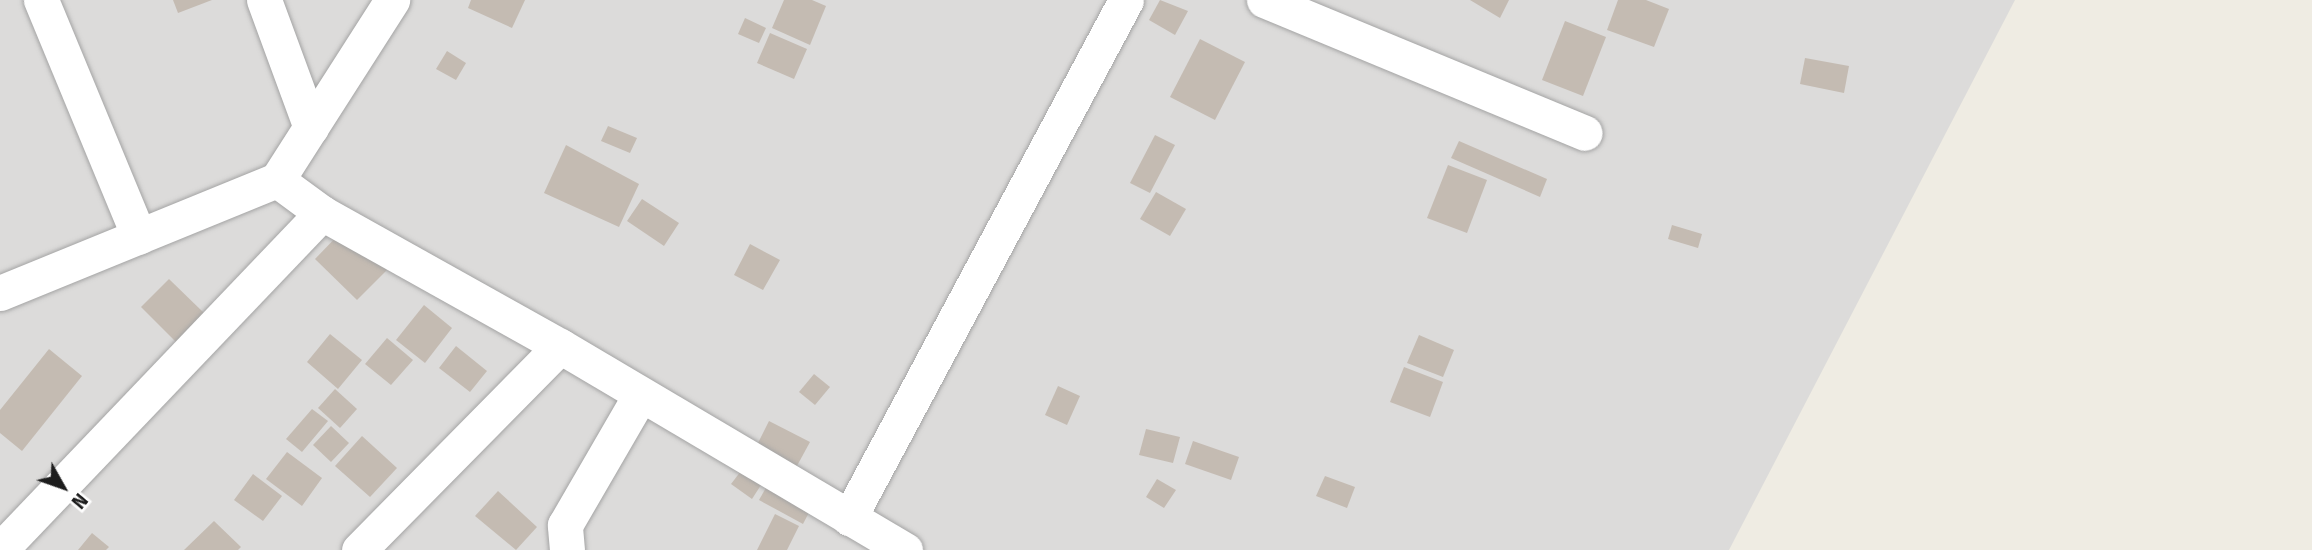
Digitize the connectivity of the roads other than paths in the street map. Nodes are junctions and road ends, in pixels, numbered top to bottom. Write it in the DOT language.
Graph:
graph roads {
  1 [pos="41,0"];
  2 [pos="264,0"];
  3 [pos="392,0"];
  4 [pos="1126,0"];
  5 [pos="1264,0"];
  6 [pos="311,128"];
  7 [pos="1585,133"];
  8 [pos="277,180"];
  9 [pos="322,213"];
  10 [pos="139,236"];
  11 [pos="0,293"];
  12 [pos="559,346"];
  13 [pos="641,394"];
  14 [pos="849,518"];
  15 [pos="0,550"];
  16 [pos="359,550"];
  17 [pos="567,550"];
  18 [pos="905,550"];
  1 -- 10 [label="street"];
  2 -- 6 [label="street"];
  3 -- 6 [label="street"];
  4 -- 14 [label="street"];
  5 -- 7 [label="street"];
  6 -- 8 [label="street"];
  8 -- 9 [label="street"];
  8 -- 10 [label="street"];
  9 -- 12 [label="street"];
  9 -- 15 [label="street"];
  10 -- 11 [label="street"];
  12 -- 13 [label="street"];
  12 -- 16 [label="street"];
  13 -- 14 [label="street"];
  13 -- 17 [label="street"];
  14 -- 18 [label="street"];
}
